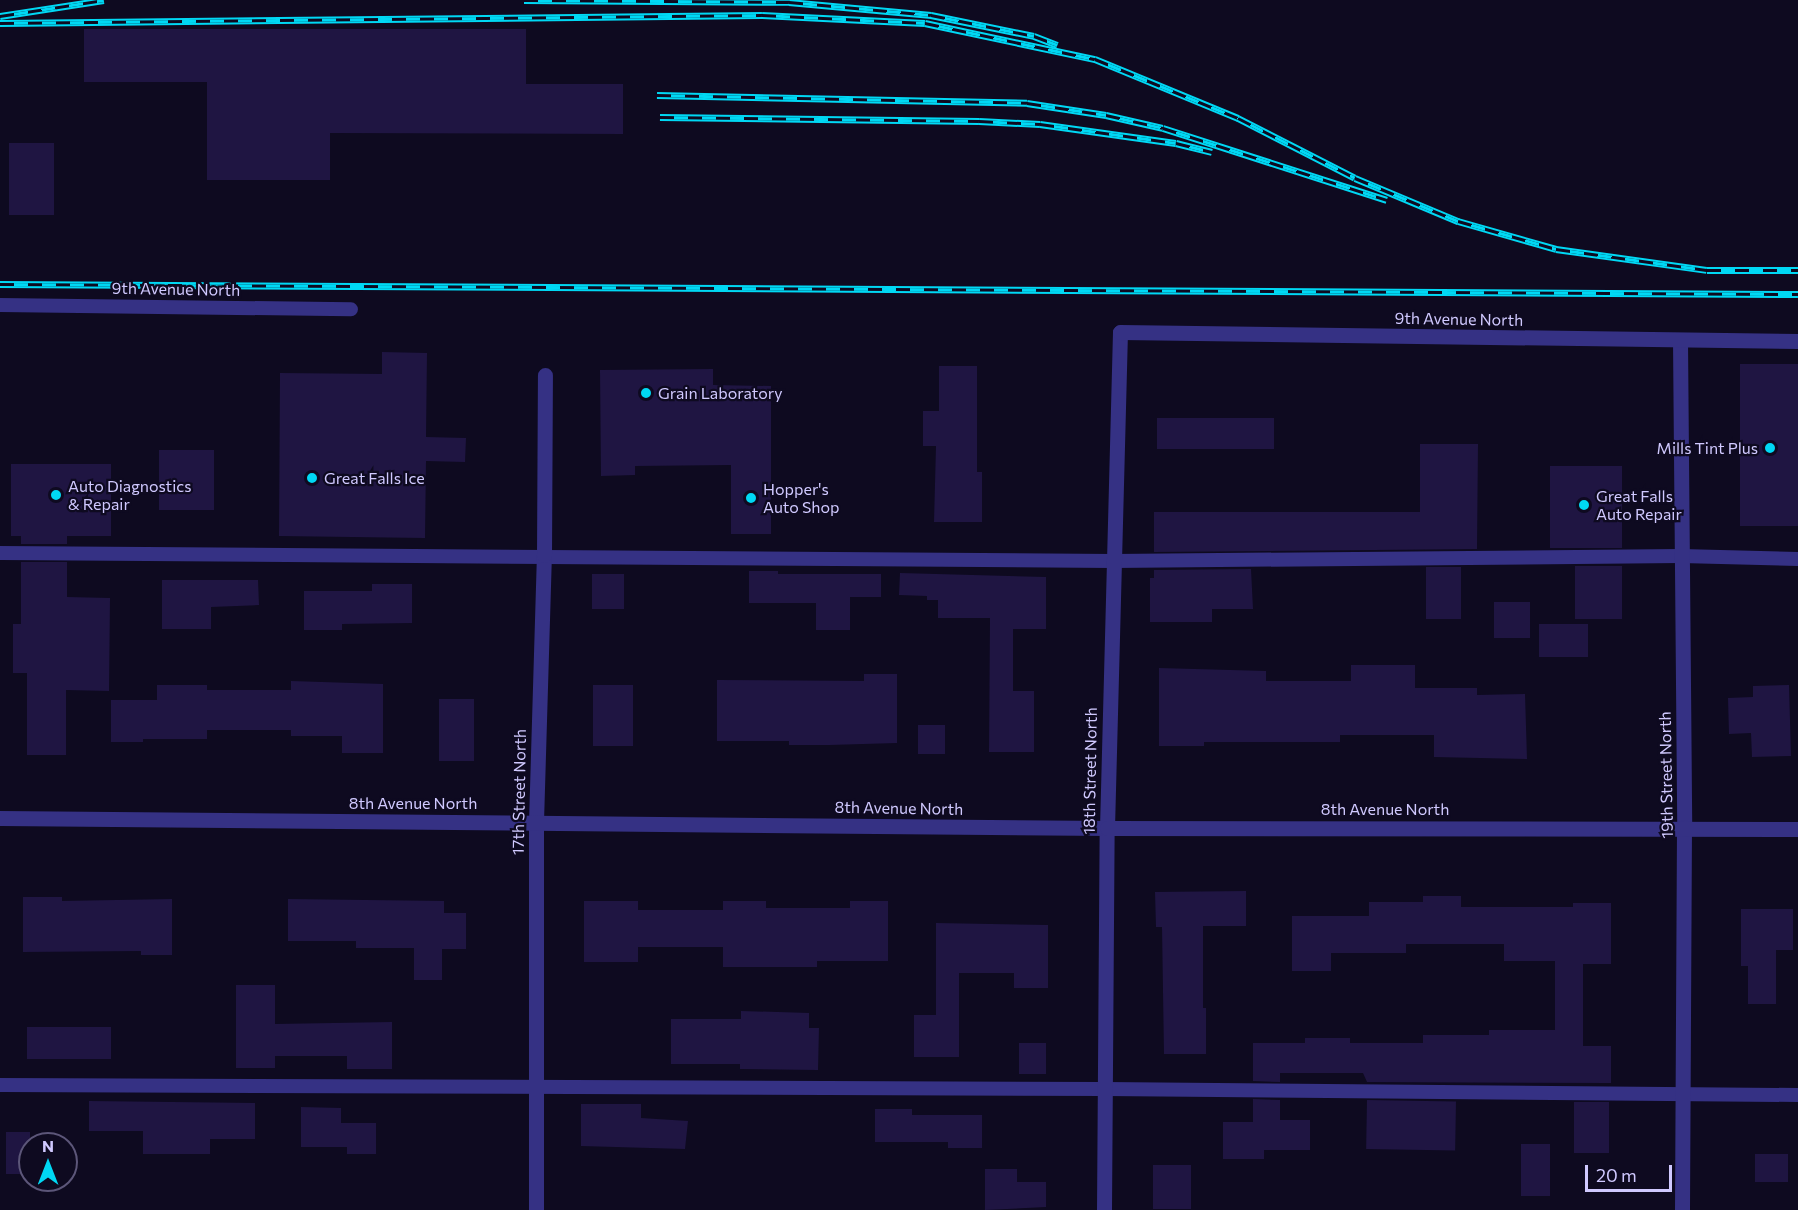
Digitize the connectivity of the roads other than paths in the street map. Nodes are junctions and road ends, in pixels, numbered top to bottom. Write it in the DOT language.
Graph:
graph roads {
  1 [pos="0,305"];
  2 [pos="351,309"];
  3 [pos="1120,332"];
  4 [pos="1680,340"];
  5 [pos="1798,341"];
  6 [pos="545,375"];
  7 [pos="0,553"];
  8 [pos="544,555"];
  9 [pos="1681,556"];
  10 [pos="1798,559"];
  11 [pos="1113,561"];
  12 [pos="0,818"];
  13 [pos="536,822"];
  14 [pos="1684,827"];
  15 [pos="1107,828"];
  16 [pos="1798,829"];
  17 [pos="0,1085"];
  18 [pos="536,1089"];
  19 [pos="1105,1089"];
  20 [pos="1682,1092"];
  21 [pos="1798,1095"];
  22 [pos="536,1210"];
  23 [pos="1104,1210"];
  24 [pos="1682,1210"];
  1 -- 2 [label="lane, 9th Avenue North"];
  3 -- 4 [label="street, 9th Avenue North"];
  3 -- 11 [label="street, 18th Street North"];
  4 -- 5 [label="street, 9th Avenue North"];
  4 -- 9 [label="street, 19th Street North"];
  6 -- 8 [label="street, 17th Street North"];
  7 -- 8 [label="lane"];
  8 -- 11 [label="lane"];
  8 -- 13 [label="street, 17th Street North"];
  9 -- 10 [label="lane"];
  9 -- 11 [label="lane"];
  9 -- 14 [label="street, 19th Street North"];
  11 -- 15 [label="street, 18th Street North"];
  12 -- 13 [label="street, 8th Avenue North"];
  13 -- 15 [label="street, 8th Avenue North"];
  13 -- 18 [label="street, 17th Street North"];
  14 -- 15 [label="street, 8th Avenue North"];
  14 -- 16 [label="street, 8th Avenue North"];
  14 -- 20 [label="street, 19th Street North"];
  15 -- 19 [label="street, 18th Street North"];
  17 -- 18 [label="lane"];
  18 -- 19 [label="lane"];
  18 -- 22 [label="street, 17th Street North"];
  19 -- 20 [label="lane"];
  19 -- 23 [label="street, 18th Street North"];
  20 -- 21 [label="lane"];
  20 -- 24 [label="street, 19th Street North"];
}
